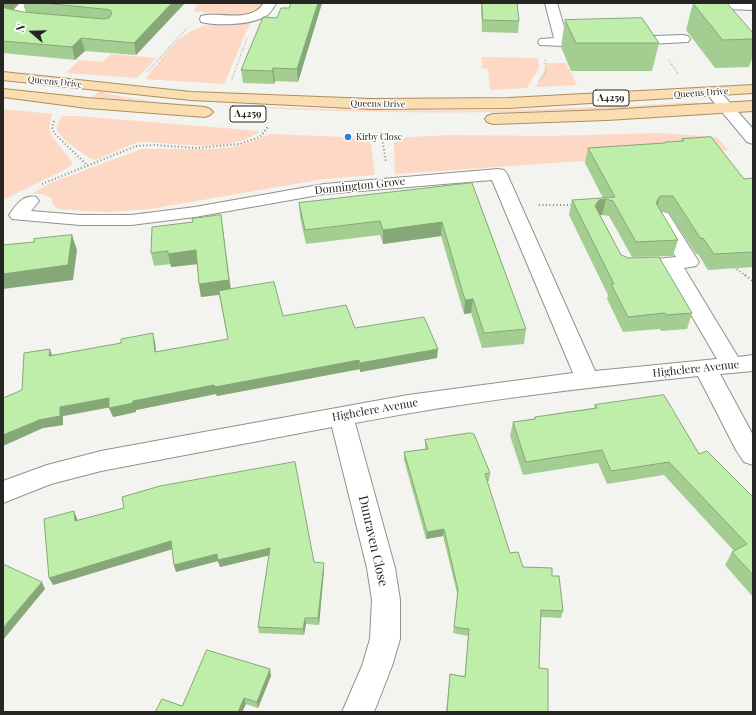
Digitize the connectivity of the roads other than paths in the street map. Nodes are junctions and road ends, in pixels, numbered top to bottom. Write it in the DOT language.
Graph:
graph roads {
  1 [pos="27,3"];
  2 [pos="270,3"];
  3 [pos="551,3"];
  4 [pos="724,4"];
  5 [pos="753,6"];
  6 [pos="735,17"];
  7 [pos="55,22"];
  8 [pos="191,27"];
  9 [pos="683,39"];
  10 [pos="546,42"];
  11 [pos="562,42"];
  12 [pos="3,76"];
  13 [pos="753,89"];
  14 [pos="713,92"];
  15 [pos="3,93"];
  16 [pos="753,106"];
  17 [pos="726,108"];
  18 [pos="222,112"];
  19 [pos="478,119"];
  20 [pos="753,139"];
  21 [pos="30,201"];
  22 [pos="662,217"];
  23 [pos="619,253"];
  24 [pos="671,263"];
  25 [pos="743,364"];
  26 [pos="704,368"];
  27 [pos="587,379"];
  28 [pos="341,415"];
  29 [pos="753,455"];
  30 [pos="3,492"];
  31 [pos="358,712"];
  1 -- 7 [label="street"];
  2 -- 8 [label="street"];
  3 -- 11 [label="street"];
  4 -- 5 [label="street"];
  4 -- 6 [label="street"];
  9 -- 11 [label="street"];
  10 -- 11 [label="street"];
  12 -- 14 [label="main road, Queens Drive / A4259"];
  13 -- 14 [label="main road, Queens Drive / A4259"];
  14 -- 17 [label="street"];
  15 -- 18 [label="main road, Queens Drive / A4259"];
  16 -- 17 [label="main road, Queens Drive / A4259"];
  17 -- 19 [label="main road, Queens Drive / A4259"];
  17 -- 20 [label="street"];
  21 -- 27 [label="street, Donnington Grove"];
  22 -- 24 [label="street"];
  23 -- 24 [label="street"];
  24 -- 25 [label="street"];
  25 -- 26 [label="street, Highclere Avenue"];
  26 -- 27 [label="street, Highclere Avenue"];
  26 -- 29 [label="street"];
  27 -- 28 [label="street, Highclere Avenue"];
  28 -- 30 [label="street, Highclere Avenue"];
  28 -- 31 [label="street, Dunraven Close"];
}
